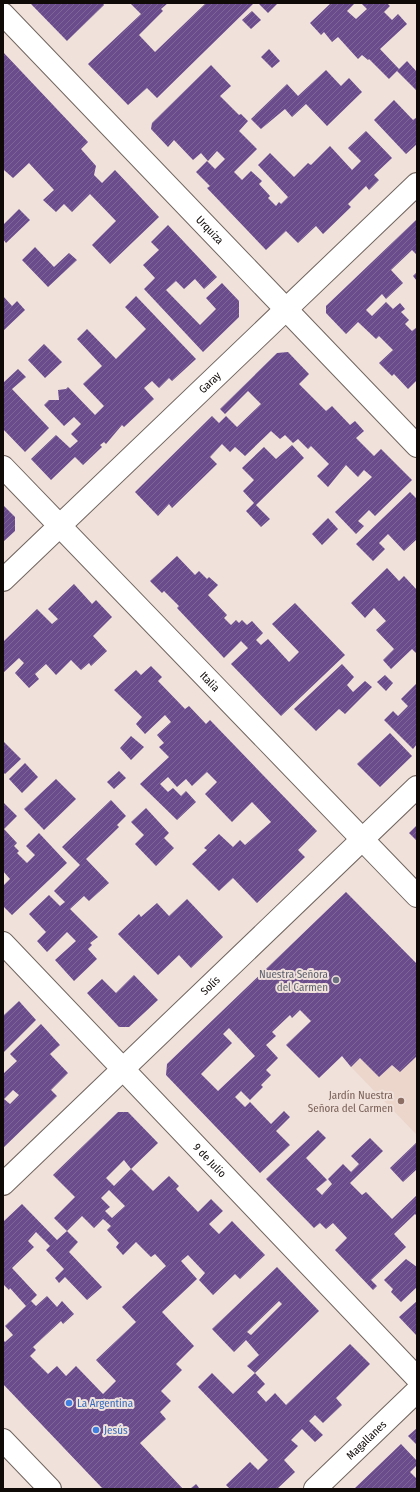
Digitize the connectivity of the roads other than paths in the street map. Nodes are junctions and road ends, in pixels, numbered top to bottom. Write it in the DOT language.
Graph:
graph roads {
  1 [pos="3,14"];
  2 [pos="417,184"];
  3 [pos="286,308"];
  4 [pos="417,446"];
  5 [pos="3,467"];
  6 [pos="60,526"];
  7 [pos="3,580"];
  8 [pos="417,787"];
  9 [pos="362,839"];
  10 [pos="417,896"];
  11 [pos="3,943"];
  12 [pos="124,1068"];
  13 [pos="3,1184"];
  14 [pos="417,1378"];
  15 [pos="417,1391"];
  16 [pos="3,1440"];
  17 [pos="50,1489"];
  18 [pos="315,1489"];
  1 -- 3 [label="street, Urquiza"];
  2 -- 3 [label="street, Garay"];
  3 -- 4 [label="street, Urquiza"];
  3 -- 6 [label="street, Garay"];
  5 -- 6 [label="street, Italia"];
  6 -- 7 [label="street, Garay"];
  6 -- 9 [label="street, Italia"];
  8 -- 9 [label="street, Solís"];
  9 -- 10 [label="street, Italia"];
  9 -- 12 [label="street, Solís"];
  11 -- 12 [label="street, 9 de Julio"];
  12 -- 13 [label="street, Solís"];
  12 -- 14 [label="street, 9 de Julio"];
  15 -- 18 [label="street, Magallanes"];
  16 -- 17 [label="street"];
}
